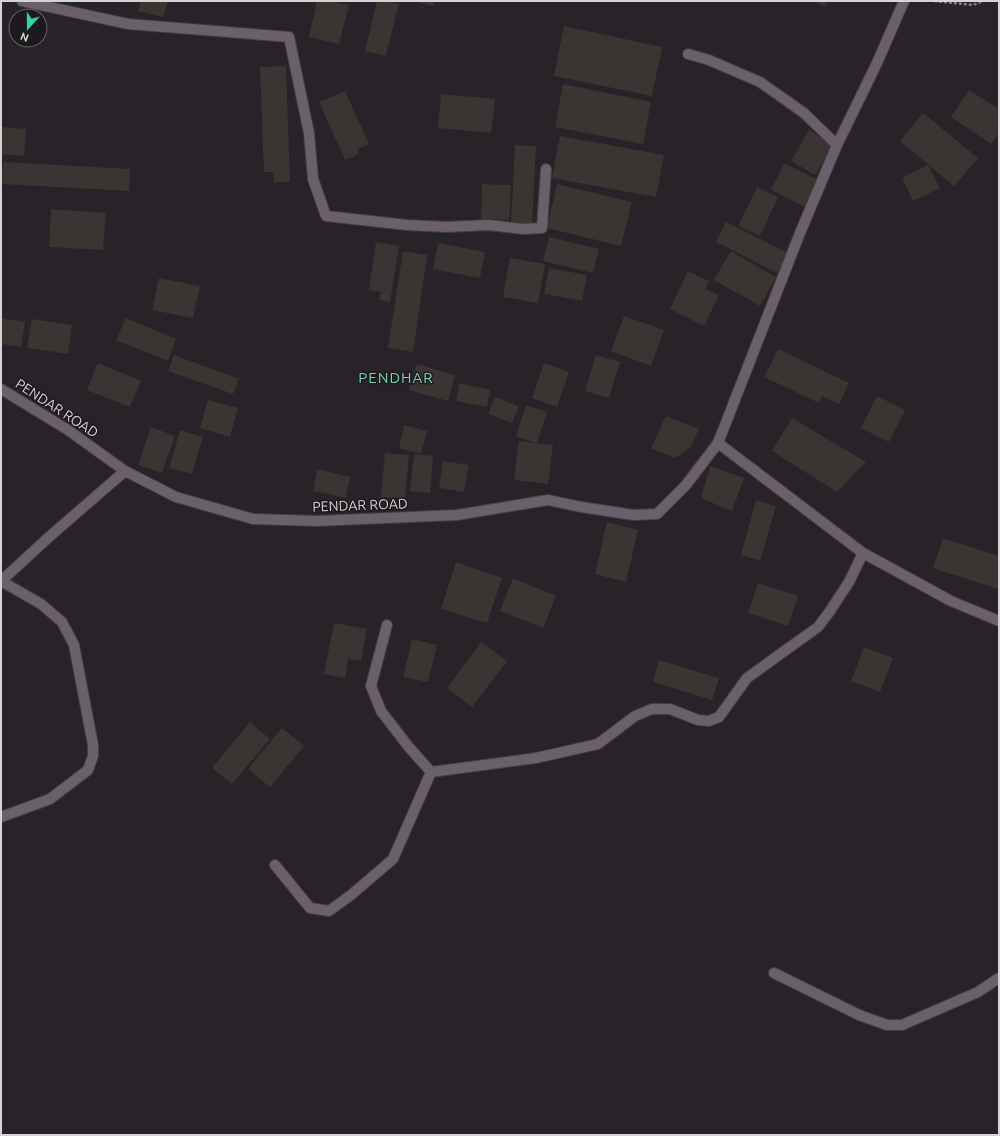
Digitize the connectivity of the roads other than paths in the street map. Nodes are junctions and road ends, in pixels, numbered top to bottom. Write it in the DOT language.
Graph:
graph roads {
  1 [pos="22,1"];
  2 [pos="904,1"];
  3 [pos="688,54"];
  4 [pos="837,145"];
  5 [pos="546,169"];
  6 [pos="1,389"];
  7 [pos="718,444"];
  8 [pos="125,471"];
  9 [pos="863,553"];
  10 [pos="1,581"];
  11 [pos="999,621"];
  12 [pos="387,625"];
  13 [pos="431,772"];
  14 [pos="1,817"];
  15 [pos="276,865"];
  16 [pos="774,973"];
  17 [pos="999,978"];
  1 -- 5 [label="street"];
  2 -- 4 [label="street, PENDAR ROAD"];
  3 -- 4 [label="street"];
  4 -- 7 [label="street, PENDAR ROAD"];
  6 -- 8 [label="street, PENDAR ROAD"];
  7 -- 8 [label="street, PENDAR ROAD"];
  7 -- 9 [label="street"];
  8 -- 10 [label="street"];
  9 -- 11 [label="street"];
  9 -- 13 [label="street"];
  10 -- 14 [label="street"];
  12 -- 13 [label="street"];
  13 -- 15 [label="street"];
  16 -- 17 [label="street"];
}
